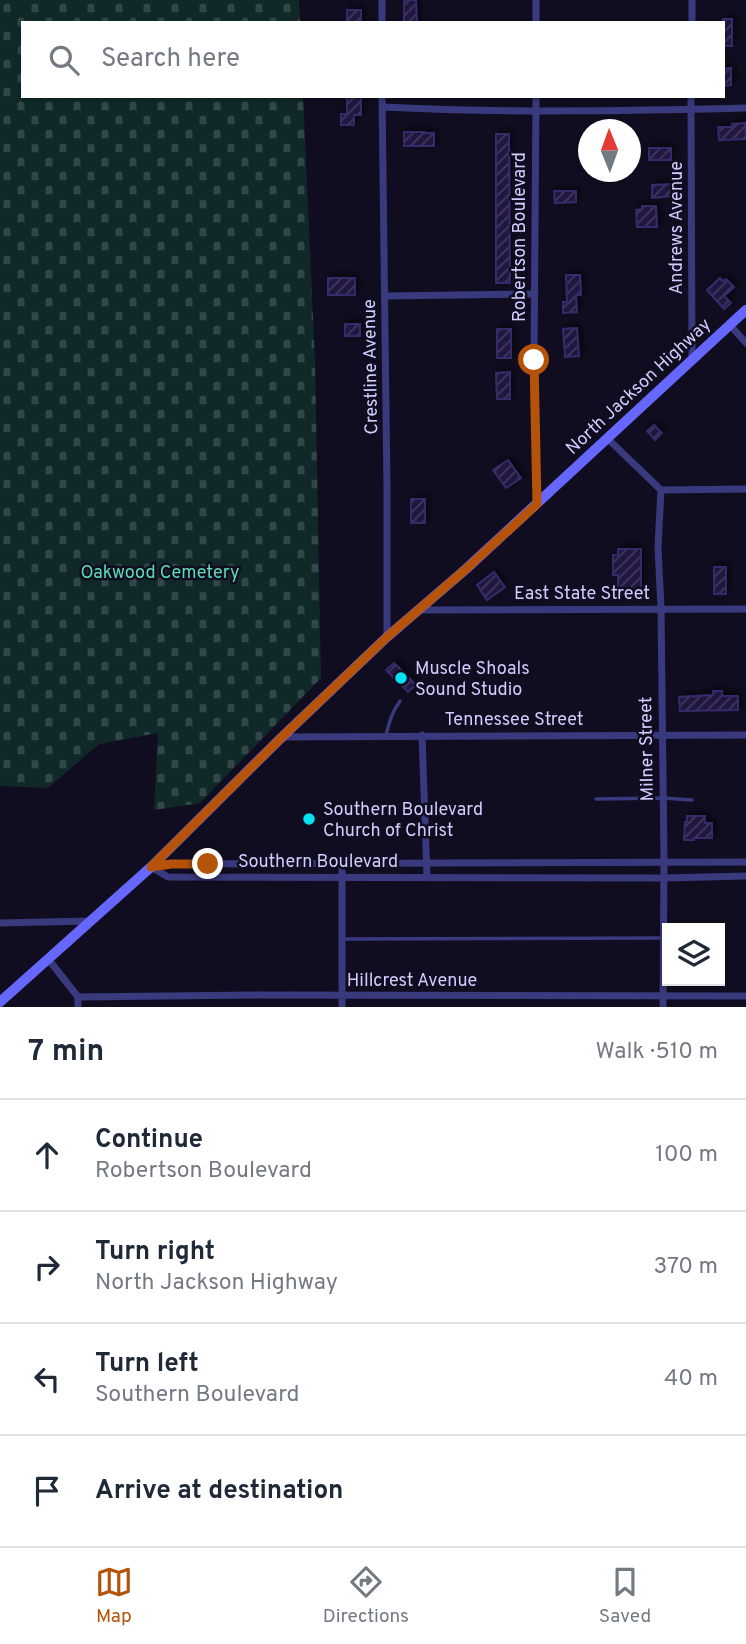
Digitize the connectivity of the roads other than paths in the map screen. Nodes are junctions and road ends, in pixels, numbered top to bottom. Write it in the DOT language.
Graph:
graph roads {
  1 [pos="382,0"];
  2 [pos="536,0"];
  3 [pos="692,0"];
  4 [pos="382,21"];
  5 [pos="536,21"];
  6 [pos="692,21"];
  7 [pos="383,98"];
  8 [pos="536,98"];
  9 [pos="691,98"];
  10 [pos="383,107"];
  11 [pos="746,108"];
  12 [pos="691,109"];
  13 [pos="537,110"];
  14 [pos="534,294"];
  15 [pos="385,296"];
  16 [pos="746,310"];
  17 [pos="730,325"];
  18 [pos="746,343"];
  19 [pos="692,359"];
  20 [pos="608,439"];
  21 [pos="746,489"];
  22 [pos="661,490"];
  23 [pos="537,504"];
  24 [pos="661,608"];
  25 [pos="746,609"];
  26 [pos="418,610"];
  27 [pos="387,637"];
  28 [pos="400,701"];
  29 [pos="422,735"];
  30 [pos="662,735"];
  31 [pos="746,735"];
  32 [pos="386,736"];
  33 [pos="282,737"];
  34 [pos="663,798"];
  35 [pos="596,799"];
  36 [pos="692,800"];
  37 [pos="664,861"];
  38 [pos="426,862"];
  39 [pos="746,862"];
  40 [pos="342,863"];
  41 [pos="151,867"];
  42 [pos="746,876"];
  43 [pos="427,877"];
  44 [pos="342,878"];
  45 [pos="664,878"];
  46 [pos="91,921"];
  47 [pos="0,923"];
  48 [pos="663,923"];
  49 [pos="662,938"];
  50 [pos="341,939"];
  51 [pos="49,960"];
  52 [pos="663,986"];
  53 [pos="342,996"];
  54 [pos="746,996"];
  55 [pos="78,997"];
  56 [pos="663,997"];
  57 [pos="0,1002"];
  58 [pos="78,1007"];
  59 [pos="342,1007"];
  60 [pos="663,1007"];
  1 -- 4 [label="street"];
  2 -- 5 [label="street"];
  3 -- 6 [label="street"];
  7 -- 10 [label="street, Crestline Avenue"];
  8 -- 13 [label="street, Robertson Boulevard"];
  9 -- 12 [label="street, Andrews Avenue"];
  10 -- 13 [label="street"];
  10 -- 15 [label="street, Crestline Avenue"];
  11 -- 12 [label="street"];
  12 -- 13 [label="street"];
  12 -- 19 [label="street, Andrews Avenue"];
  13 -- 14 [label="street, Robertson Boulevard"];
  14 -- 15 [label="street"];
  14 -- 23 [label="street, Robertson Boulevard"];
  15 -- 27 [label="street, Crestline Avenue"];
  16 -- 17 [label="main road, North Jackson Highway"];
  17 -- 18 [label="street"];
  17 -- 19 [label="main road, North Jackson Highway"];
  19 -- 20 [label="main road, North Jackson Highway"];
  20 -- 22 [label="street"];
  20 -- 23 [label="main road, North Jackson Highway"];
  21 -- 22 [label="street"];
  22 -- 24 [label="street, Milner Street"];
  23 -- 26 [label="main road, North Jackson Highway"];
  24 -- 25 [label="street, East State Street"];
  24 -- 26 [label="street, East State Street"];
  24 -- 30 [label="street, Milner Street"];
  26 -- 27 [label="main road, North Jackson Highway"];
  27 -- 33 [label="main road, North Jackson Highway"];
  28 -- 32 [label="lane"];
  29 -- 30 [label="street, Tennessee Street"];
  29 -- 32 [label="street, Tennessee Street"];
  29 -- 38 [label="street"];
  30 -- 31 [label="street, Tennessee Street"];
  30 -- 34 [label="street, Milner Street"];
  32 -- 33 [label="street, Tennessee Street"];
  33 -- 41 [label="main road, North Jackson Highway"];
  34 -- 35 [label="lane"];
  34 -- 36 [label="lane"];
  34 -- 37 [label="street, Milner Street"];
  37 -- 38 [label="street, Southern Boulevard"];
  37 -- 39 [label="street, Southern Boulevard"];
  37 -- 45 [label="street, Milner Street"];
  38 -- 40 [label="street, Southern Boulevard"];
  38 -- 43 [label="street"];
  40 -- 41 [label="street, Southern Boulevard"];
  40 -- 44 [label="street"];
  41 -- 44 [label="street, Southern Boulevard"];
  41 -- 46 [label="main road, North Jackson Highway"];
  42 -- 45 [label="street, Southern Boulevard"];
  43 -- 44 [label="street, Southern Boulevard"];
  43 -- 45 [label="street, Southern Boulevard"];
  44 -- 50 [label="street"];
  45 -- 48 [label="street, Milner Street"];
  46 -- 47 [label="street"];
  46 -- 51 [label="main road, North Jackson Highway"];
  49 -- 50 [label="lane"];
  50 -- 53 [label="street"];
  51 -- 55 [label="street"];
  51 -- 57 [label="main road, North Jackson Highway"];
  52 -- 56 [label="street, Milner Street"];
  53 -- 55 [label="street, Hillcrest Avenue"];
  53 -- 56 [label="street, Hillcrest Avenue"];
  53 -- 59 [label="street"];
  54 -- 56 [label="street, Hillcrest Avenue"];
  55 -- 58 [label="street"];
  56 -- 60 [label="street, Milner Street"];
}
